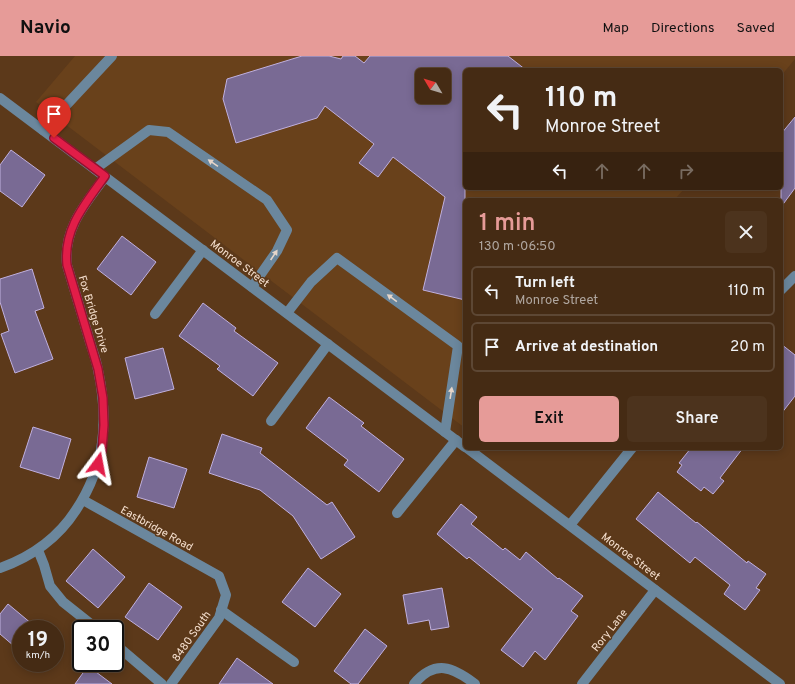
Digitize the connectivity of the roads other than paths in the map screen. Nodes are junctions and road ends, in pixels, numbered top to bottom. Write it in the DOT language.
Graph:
graph roads {
  1 [pos="112,56"];
  2 [pos="0,98"];
  3 [pos="43,130"];
  4 [pos="96,169"];
  5 [pos="105,176"];
  6 [pos="203,250"];
  7 [pos="795,276"];
  8 [pos="252,287"];
  9 [pos="783,288"];
  10 [pos="287,313"];
  11 [pos="154,314"];
  12 [pos="328,344"];
  13 [pos="271,421"];
  14 [pos="445,432"];
  15 [pos="456,440"];
  16 [pos="463,445"];
  17 [pos="470,450"];
  18 [pos="630,450"];
  19 [pos="83,500"];
  20 [pos="397,513"];
  21 [pos="570,525"];
  22 [pos="38,550"];
  23 [pos="0,568"];
  24 [pos="219,576"];
  25 [pos="655,590"];
  26 [pos="221,610"];
  27 [pos="86,620"];
  28 [pos="124,652"];
  29 [pos="294,662"];
  30 [pos="162,684"];
  31 [pos="171,684"];
  32 [pos="414,684"];
  33 [pos="476,684"];
  34 [pos="582,684"];
  35 [pos="780,684"];
  1 -- 3 [label="street"];
  2 -- 3 [label="street, Monroe Street"];
  3 -- 4 [label="street, Monroe Street"];
  4 -- 5 [label="street, Monroe Street"];
  8 -- 4 [label="street, one-way"];
  5 -- 6 [label="street, Monroe Street"];
  5 -- 19 [label="street, Fox Bridge Drive"];
  6 -- 8 [label="street, Monroe Street"];
  6 -- 11 [label="street"];
  7 -- 9 [label="street"];
  8 -- 10 [label="street, Monroe Street"];
  10 -- 12 [label="street, Monroe Street"];
  14 -- 10 [label="street, one-way"];
  12 -- 13 [label="street"];
  12 -- 14 [label="street, Monroe Street"];
  14 -- 15 [label="street, Monroe Street"];
  15 -- 16 [label="street, Monroe Street"];
  15 -- 20 [label="street"];
  17 -- 21 [label="street, Monroe Street"];
  18 -- 21 [label="street"];
  19 -- 22 [label="street, Fox Bridge Drive"];
  19 -- 24 [label="street, Eastbridge Road"];
  21 -- 25 [label="street, Monroe Street"];
  22 -- 23 [label="street, Fox Bridge Drive"];
  22 -- 27 [label="street"];
  24 -- 26 [label="street, 8480 South"];
  25 -- 34 [label="street, Rory Lane"];
  25 -- 35 [label="street, Monroe Street"];
  26 -- 29 [label="street"];
  26 -- 31 [label="street, 8480 South"];
  28 -- 30 [label="street"];
  32 -- 33 [label="street"];
}
